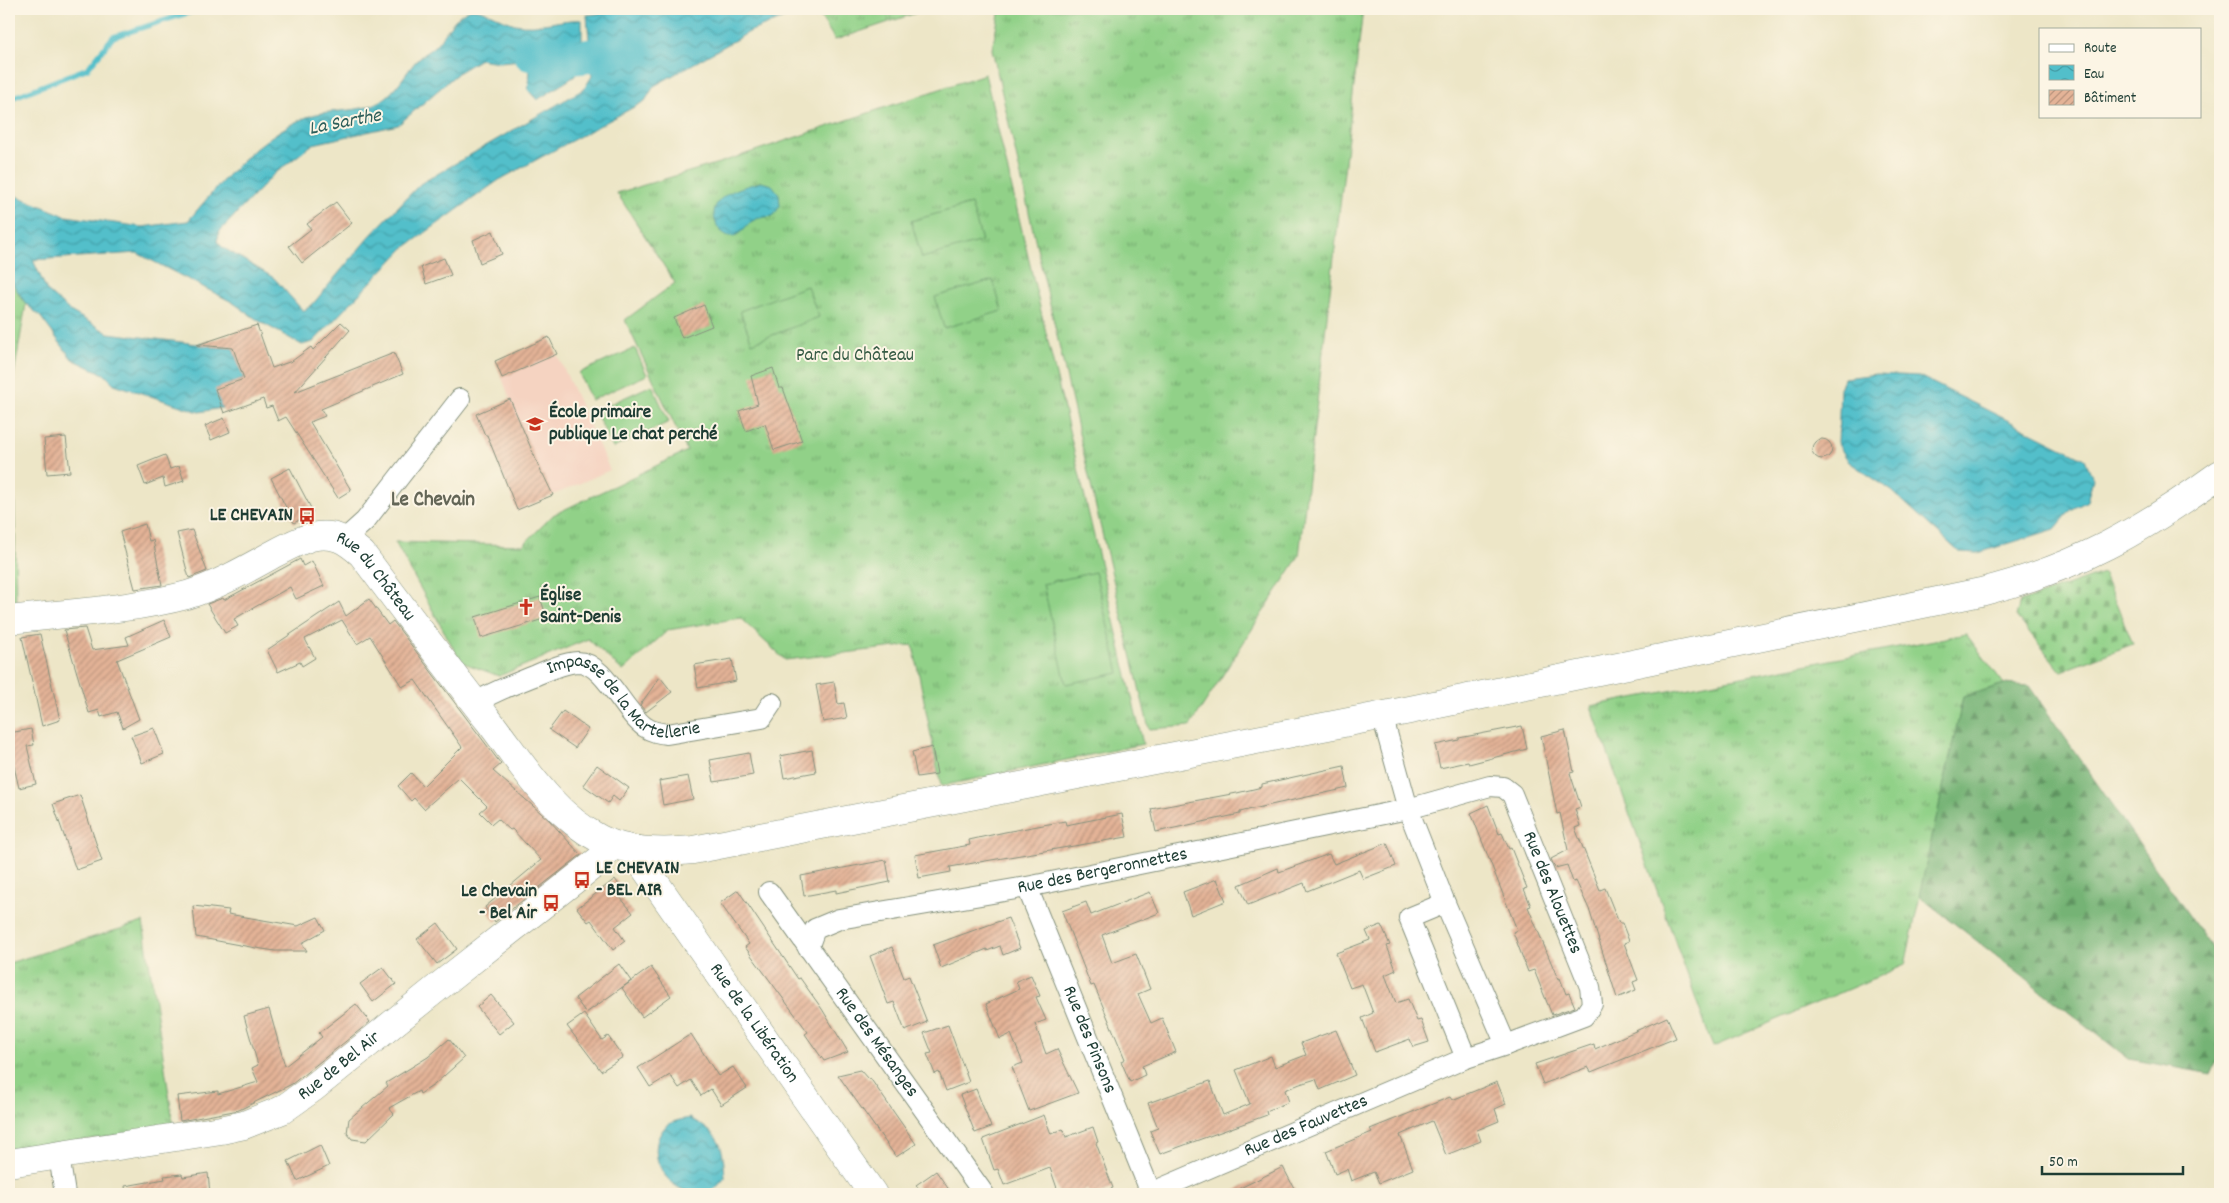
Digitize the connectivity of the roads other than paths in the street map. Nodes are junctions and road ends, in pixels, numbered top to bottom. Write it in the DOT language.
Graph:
graph roads {
  1 [pos="460,399"];
  2 [pos="2220,474"];
  3 [pos="345,539"];
  4 [pos="9,620"];
  5 [pos="475,703"];
  6 [pos="772,703"];
  7 [pos="1382,715"];
  8 [pos="1408,809"];
  9 [pos="611,844"];
  10 [pos="638,850"];
  11 [pos="1027,887"];
  12 [pos="769,892"];
  13 [pos="1445,903"];
  14 [pos="808,948"];
  15 [pos="1506,1045"];
  16 [pos="1466,1058"];
  17 [pos="59,1156"];
  18 [pos="9,1164"];
  19 [pos="65,1194"];
  20 [pos="873,1194"];
  21 [pos="984,1194"];
  22 [pos="1150,1194"];
  1 -- 3 [label="street"];
  2 -- 7 [label="street, Rue du Château"];
  3 -- 4 [label="street, Rue du Château"];
  3 -- 5 [label="street, Rue du Château"];
  5 -- 6 [label="street, Impasse de la Martellerie"];
  5 -- 9 [label="street, Rue du Château"];
  7 -- 8 [label="street"];
  7 -- 10 [label="street, Rue du Château"];
  8 -- 11 [label="street, Rue des Bergeronnettes"];
  8 -- 13 [label="street"];
  8 -- 15 [label="street, Rue des Alouettes"];
  9 -- 10 [label="street, Rue du Château"];
  9 -- 17 [label="street, Rue de Bel Air"];
  10 -- 20 [label="street, Rue de la Libération"];
  11 -- 14 [label="street, Rue des Bergeronnettes"];
  11 -- 22 [label="street, Rue des Pinsons"];
  12 -- 14 [label="street, Rue des Mésanges"];
  13 -- 15 [label="street"];
  13 -- 16 [label="street"];
  14 -- 21 [label="street, Rue des Mésanges"];
  15 -- 16 [label="street, Rue des Fauvettes"];
  16 -- 22 [label="street, Rue des Fauvettes"];
  17 -- 18 [label="street, Rue de Bel Air"];
  17 -- 19 [label="street"];
}
